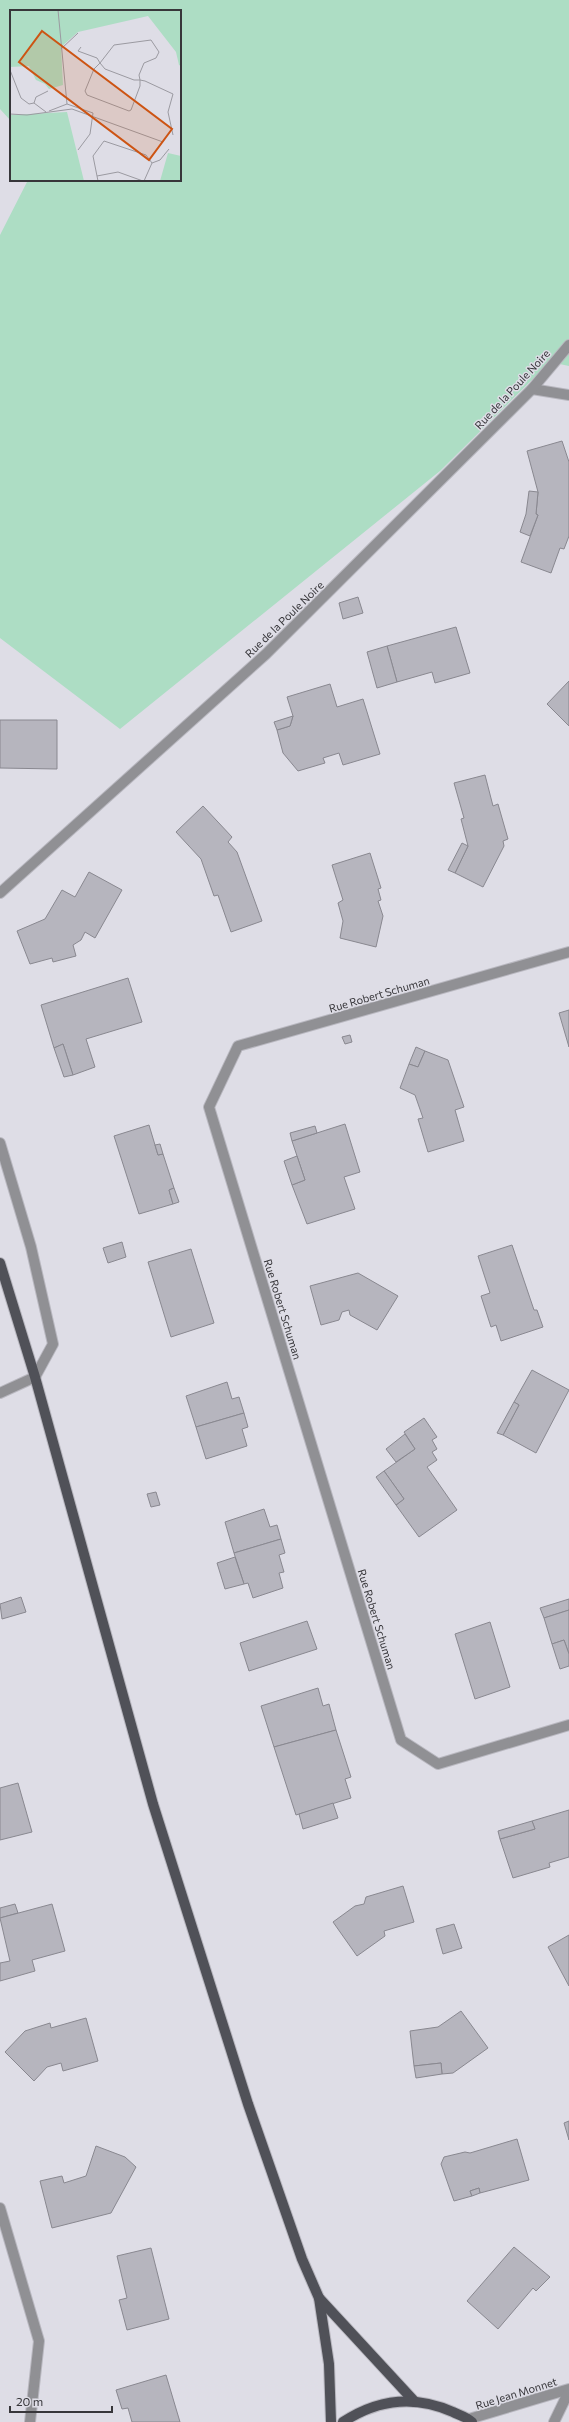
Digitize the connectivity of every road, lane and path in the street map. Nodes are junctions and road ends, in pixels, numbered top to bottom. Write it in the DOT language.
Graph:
graph roads {
  1 [pos="569,345"];
  2 [pos="532,389"];
  3 [pos="569,395"];
  4 [pos="0,894"];
  5 [pos="569,952"];
  6 [pos="0,1143"];
  7 [pos="0,1263"];
  8 [pos="35,1377"];
  9 [pos="0,1394"];
  10 [pos="569,1725"];
  11 [pos="0,2208"];
  12 [pos="319,2298"];
  13 [pos="569,2390"];
  14 [pos="415,2402"];
  15 [pos="470,2421"];
  16 [pos="30,2422"];
  17 [pos="331,2422"];
  18 [pos="343,2422"];
  19 [pos="554,2422"];
  1 -- 2 [label="street, Rue de la Poule Noire"];
  2 -- 3 [label="street"];
  2 -- 4 [label="street, Rue de la Poule Noire"];
  5 -- 10 [label="street, Rue Robert Schuman"];
  6 -- 8 [label="street"];
  7 -- 8 [label="main road"];
  8 -- 9 [label="street"];
  8 -- 12 [label="main road"];
  11 -- 16 [label="street"];
  12 -- 14 [label="main road"];
  12 -- 17 [label="main road"];
  13 -- 15 [label="street, Rue Jean Monnet"];
  13 -- 19 [label="street, Rue Jean Monnet"];
  14 -- 15 [label="main road"];
  14 -- 18 [label="main road"];
}
